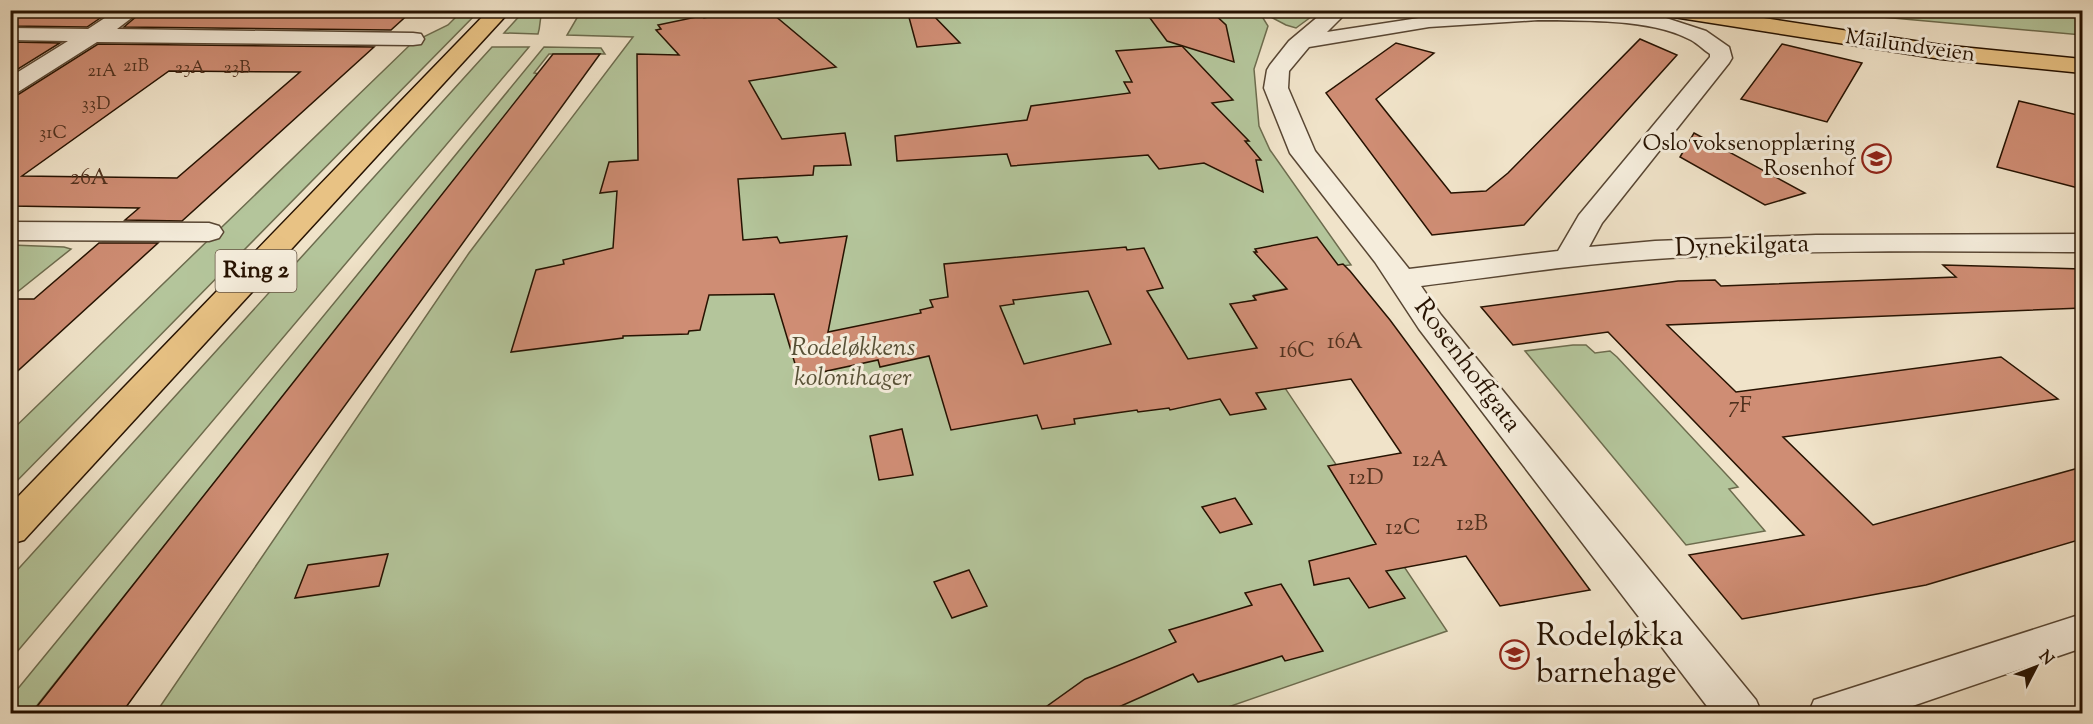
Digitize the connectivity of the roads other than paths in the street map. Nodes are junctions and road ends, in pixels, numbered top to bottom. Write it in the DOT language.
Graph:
graph roads {
  1 [pos="132,10"];
  2 [pos="501,10"];
  3 [pos="1339,10"];
  4 [pos="1667,10"];
  5 [pos="1722,10"];
  6 [pos="10,34"];
  7 [pos="93,35"];
  8 [pos="413,39"];
  9 [pos="1303,41"];
  10 [pos="2082,57"];
  11 [pos="2082,66"];
  12 [pos="10,87"];
  13 [pos="10,231"];
  14 [pos="209,232"];
  15 [pos="2082,243"];
  16 [pos="1569,258"];
  17 [pos="1402,279"];
  18 [pos="10,530"];
  19 [pos="2082,631"];
  20 [pos="1740,714"];
  21 [pos="1830,714"];
  1 -- 7 [label="street"];
  2 -- 18 [label="main road, Ring 2"];
  3 -- 9 [label="street, Rosenhoffgata"];
  4 -- 11 [label="main road, Mailundveien"];
  5 -- 10 [label="main road, Mailundveien"];
  6 -- 7 [label="street"];
  7 -- 8 [label="street"];
  7 -- 12 [label="street"];
  9 -- 16 [label="street"];
  9 -- 17 [label="street, Rosenhoffgata"];
  13 -- 14 [label="street"];
  15 -- 16 [label="street, Dynekilgata"];
  16 -- 17 [label="street, Dynekilgata"];
  17 -- 20 [label="street, Rosenhoffgata"];
  19 -- 21 [label="street"];
}
